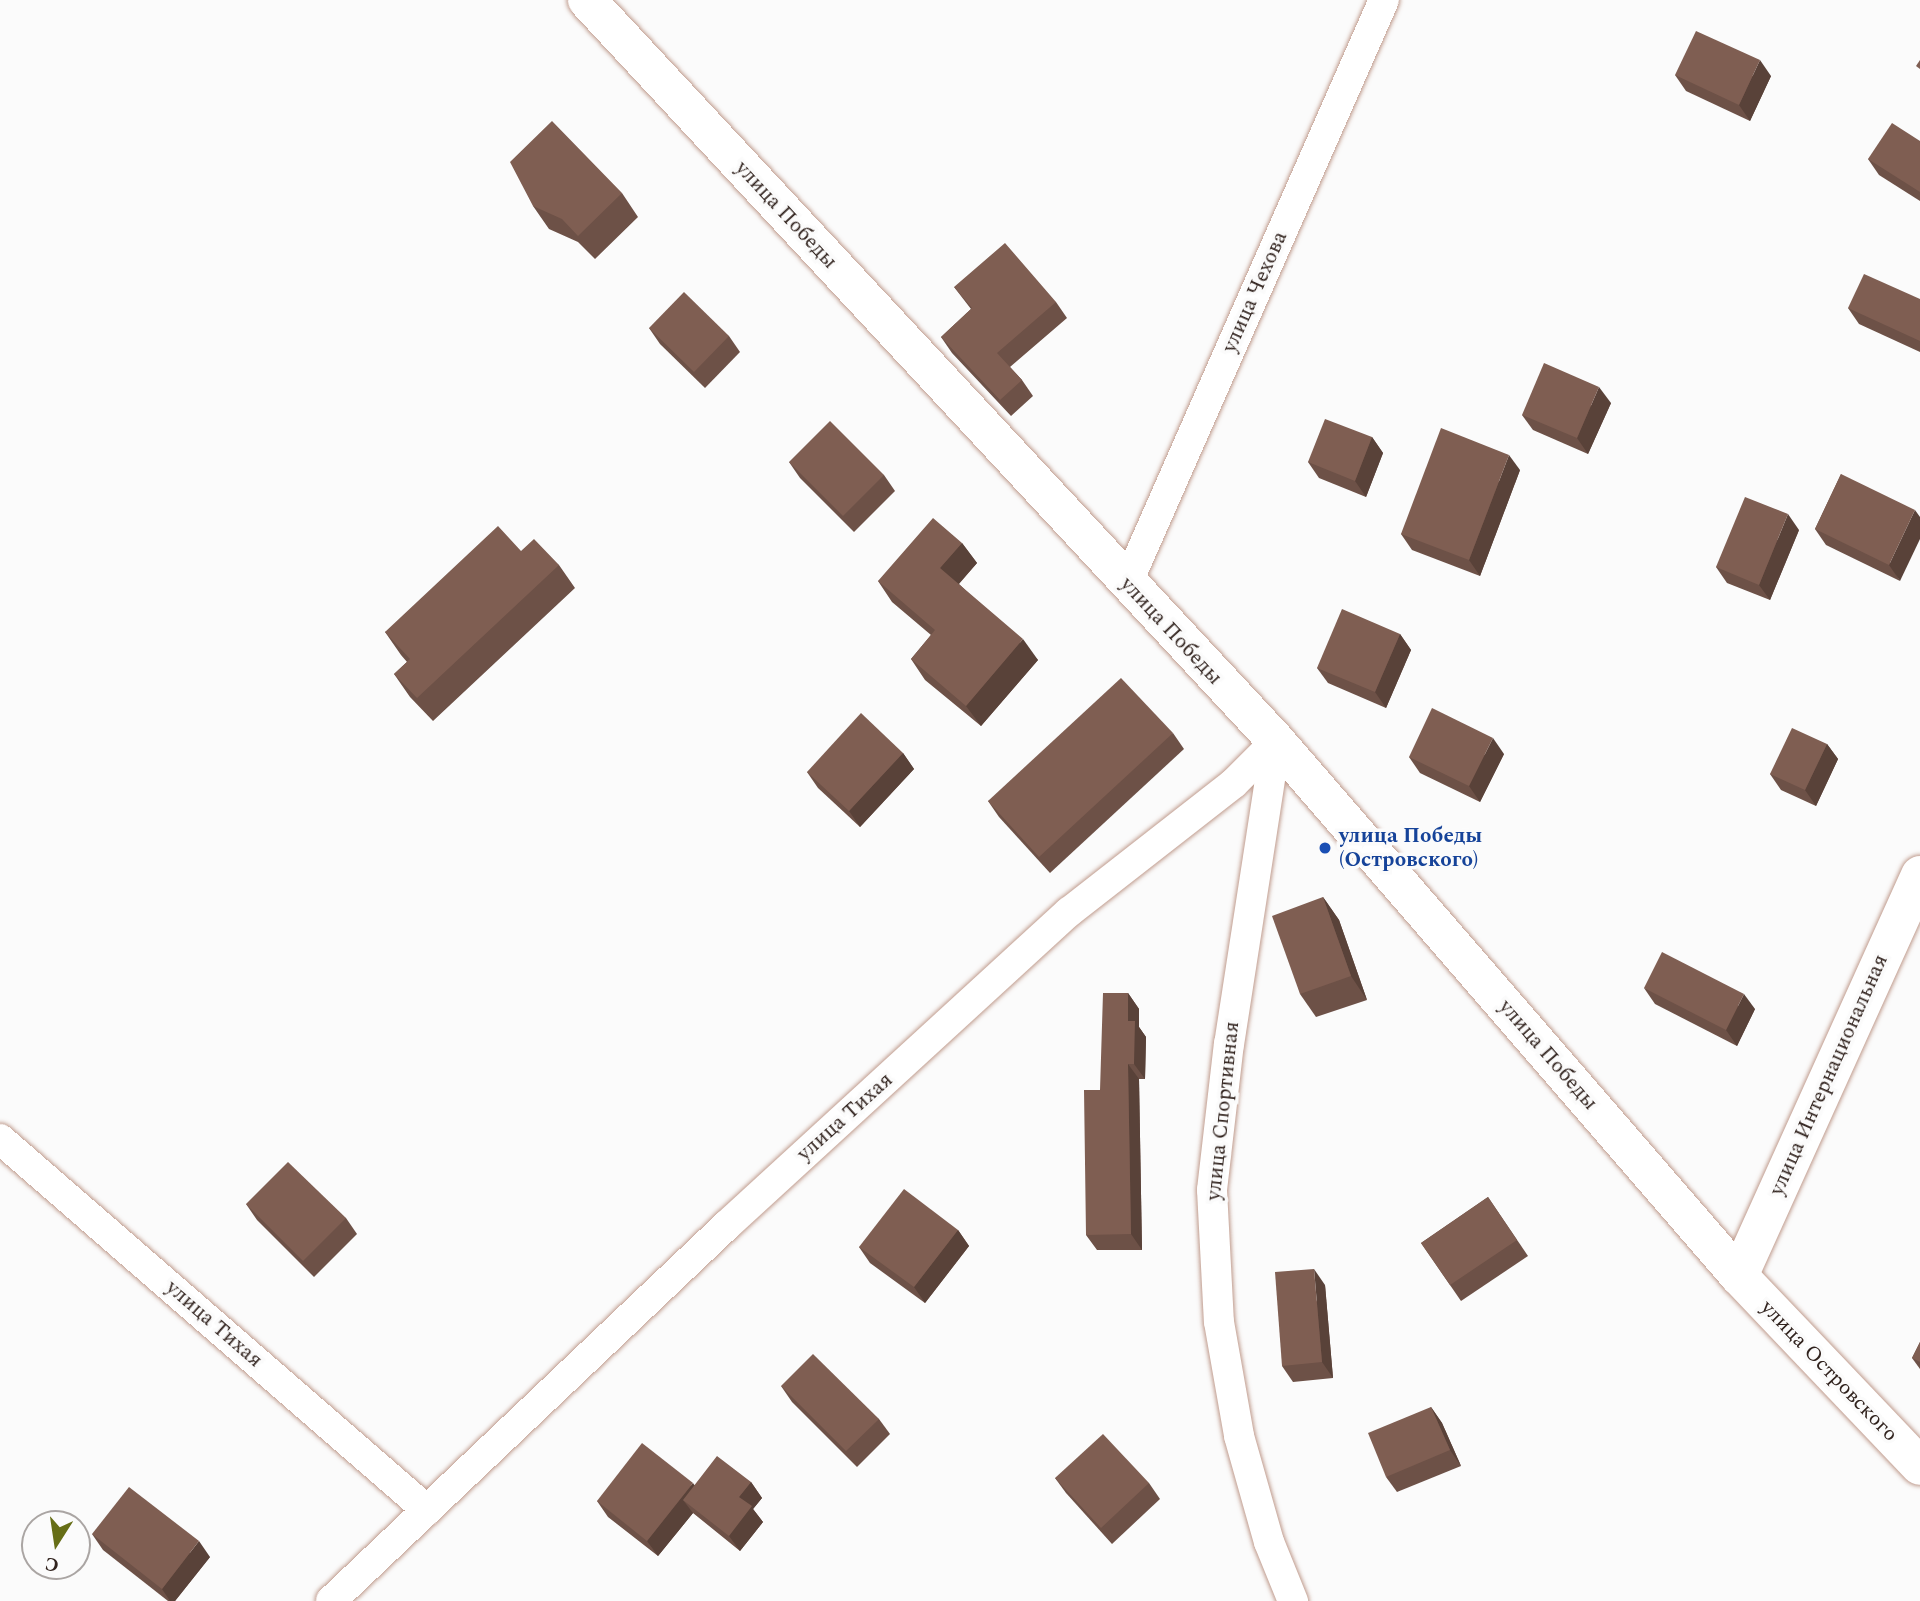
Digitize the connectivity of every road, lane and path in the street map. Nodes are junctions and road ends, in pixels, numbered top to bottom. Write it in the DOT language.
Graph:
graph roads {
  1 [pos="587,0"];
  2 [pos="1384,0"];
  3 [pos="1127,583"];
  4 [pos="1276,741"];
  5 [pos="1920,875"];
  6 [pos="0,1139"];
  7 [pos="1739,1276"];
  8 [pos="1920,1466"];
  9 [pos="427,1510"];
  10 [pos="331,1601"];
  11 [pos="1293,1601"];
  1 -- 3 [label="main road, улица Победы"];
  2 -- 3 [label="street, улица Чехова"];
  3 -- 4 [label="main road, улица Победы"];
  4 -- 7 [label="main road, улица Победы"];
  4 -- 9 [label="street, улица Тихая"];
  4 -- 11 [label="street, улица Спортивная"];
  5 -- 7 [label="main road, улица Интернациональная"];
  6 -- 9 [label="street, улица Тихая"];
  7 -- 8 [label="main road, улица Островского"];
  9 -- 10 [label="street, улица Тихая"];
}
